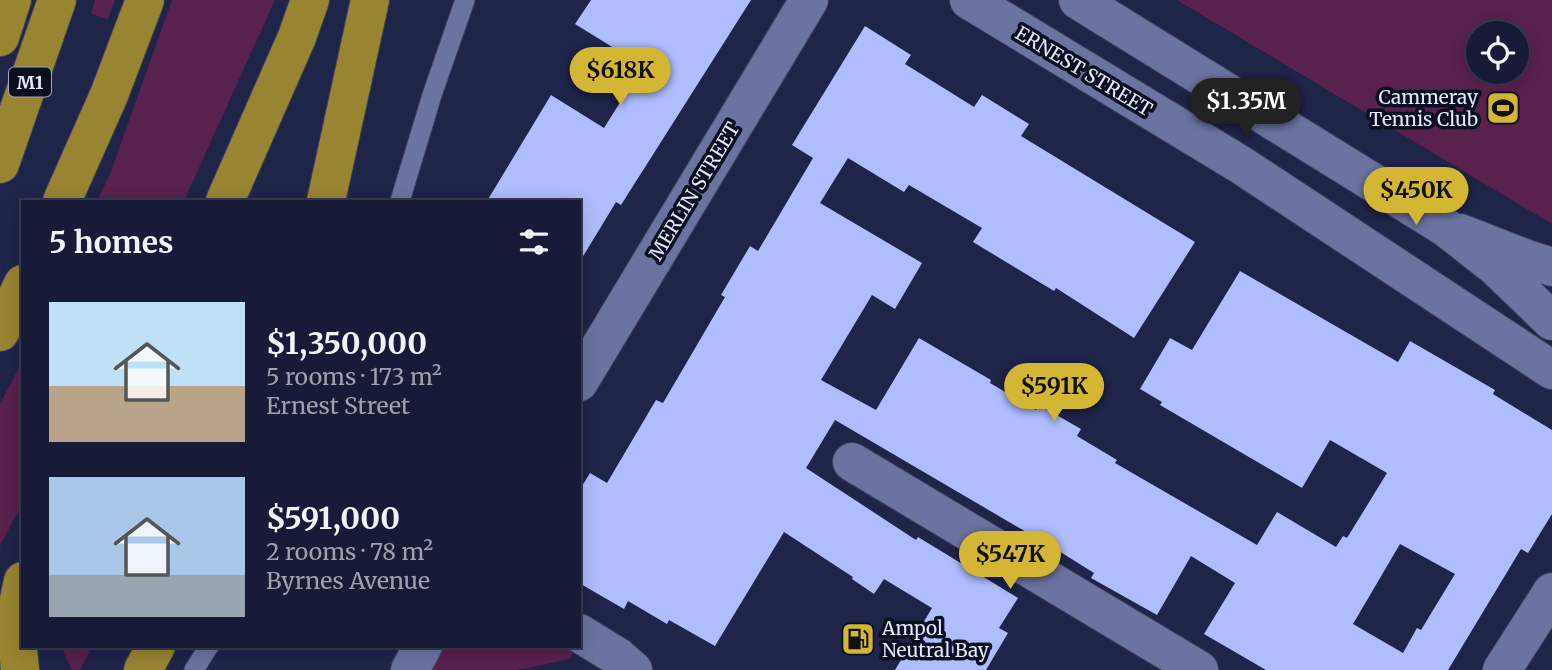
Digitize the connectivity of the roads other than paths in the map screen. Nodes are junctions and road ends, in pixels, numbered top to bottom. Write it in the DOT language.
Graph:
graph roads {
  1 [pos="12,0"];
  2 [pos="57,0"];
  3 [pos="145,0"];
  4 [pos="310,0"];
  5 [pos="370,0"];
  6 [pos="465,0"];
  7 [pos="809,0"];
  8 [pos="969,0"];
  9 [pos="1078,0"];
  10 [pos="0,37"];
  11 [pos="0,164"];
  12 [pos="1283,193"];
  13 [pos="62,200"];
  14 [pos="225,200"];
  15 [pos="326,200"];
  16 [pos="400,200"];
  17 [pos="1445,227"];
  18 [pos="1552,267"];
  19 [pos="21,288"];
  20 [pos="1547,311"];
  21 [pos="0,332"];
  22 [pos="1552,370"];
  23 [pos="581,379"];
  24 [pos="852,462"];
  25 [pos="21,590"];
  26 [pos="1552,592"];
  27 [pos="581,634"];
  28 [pos="208,648"];
  29 [pos="422,648"];
  30 [pos="1162,661"];
  31 [pos="18,663"];
  32 [pos="194,670"];
  33 [pos="410,670"];
  34 [pos="633,670"];
  35 [pos="1199,670"];
  36 [pos="1502,670"];
  1 -- 10 [label="highway"];
  2 -- 11 [label="highway, M1"];
  3 -- 13 [label="highway"];
  4 -- 14 [label="highway"];
  5 -- 15 [label="highway"];
  6 -- 16 [label="lane"];
  7 -- 23 [label="main road, MERLIN STREET"];
  8 -- 12 [label="main road, ERNEST STREET"];
  9 -- 17 [label="main road"];
  12 -- 20 [label="main road"];
  12 -- 22 [label="main road, ERNEST STREET"];
  17 -- 18 [label="main road"];
  17 -- 20 [label="main road"];
  19 -- 21 [label="highway"];
  24 -- 30 [label="main road"];
  25 -- 31 [label="highway"];
  26 -- 36 [label="main road"];
  27 -- 34 [label="main road"];
  28 -- 32 [label="lane"];
  29 -- 33 [label="main road"];
  30 -- 35 [label="main road"];
}
